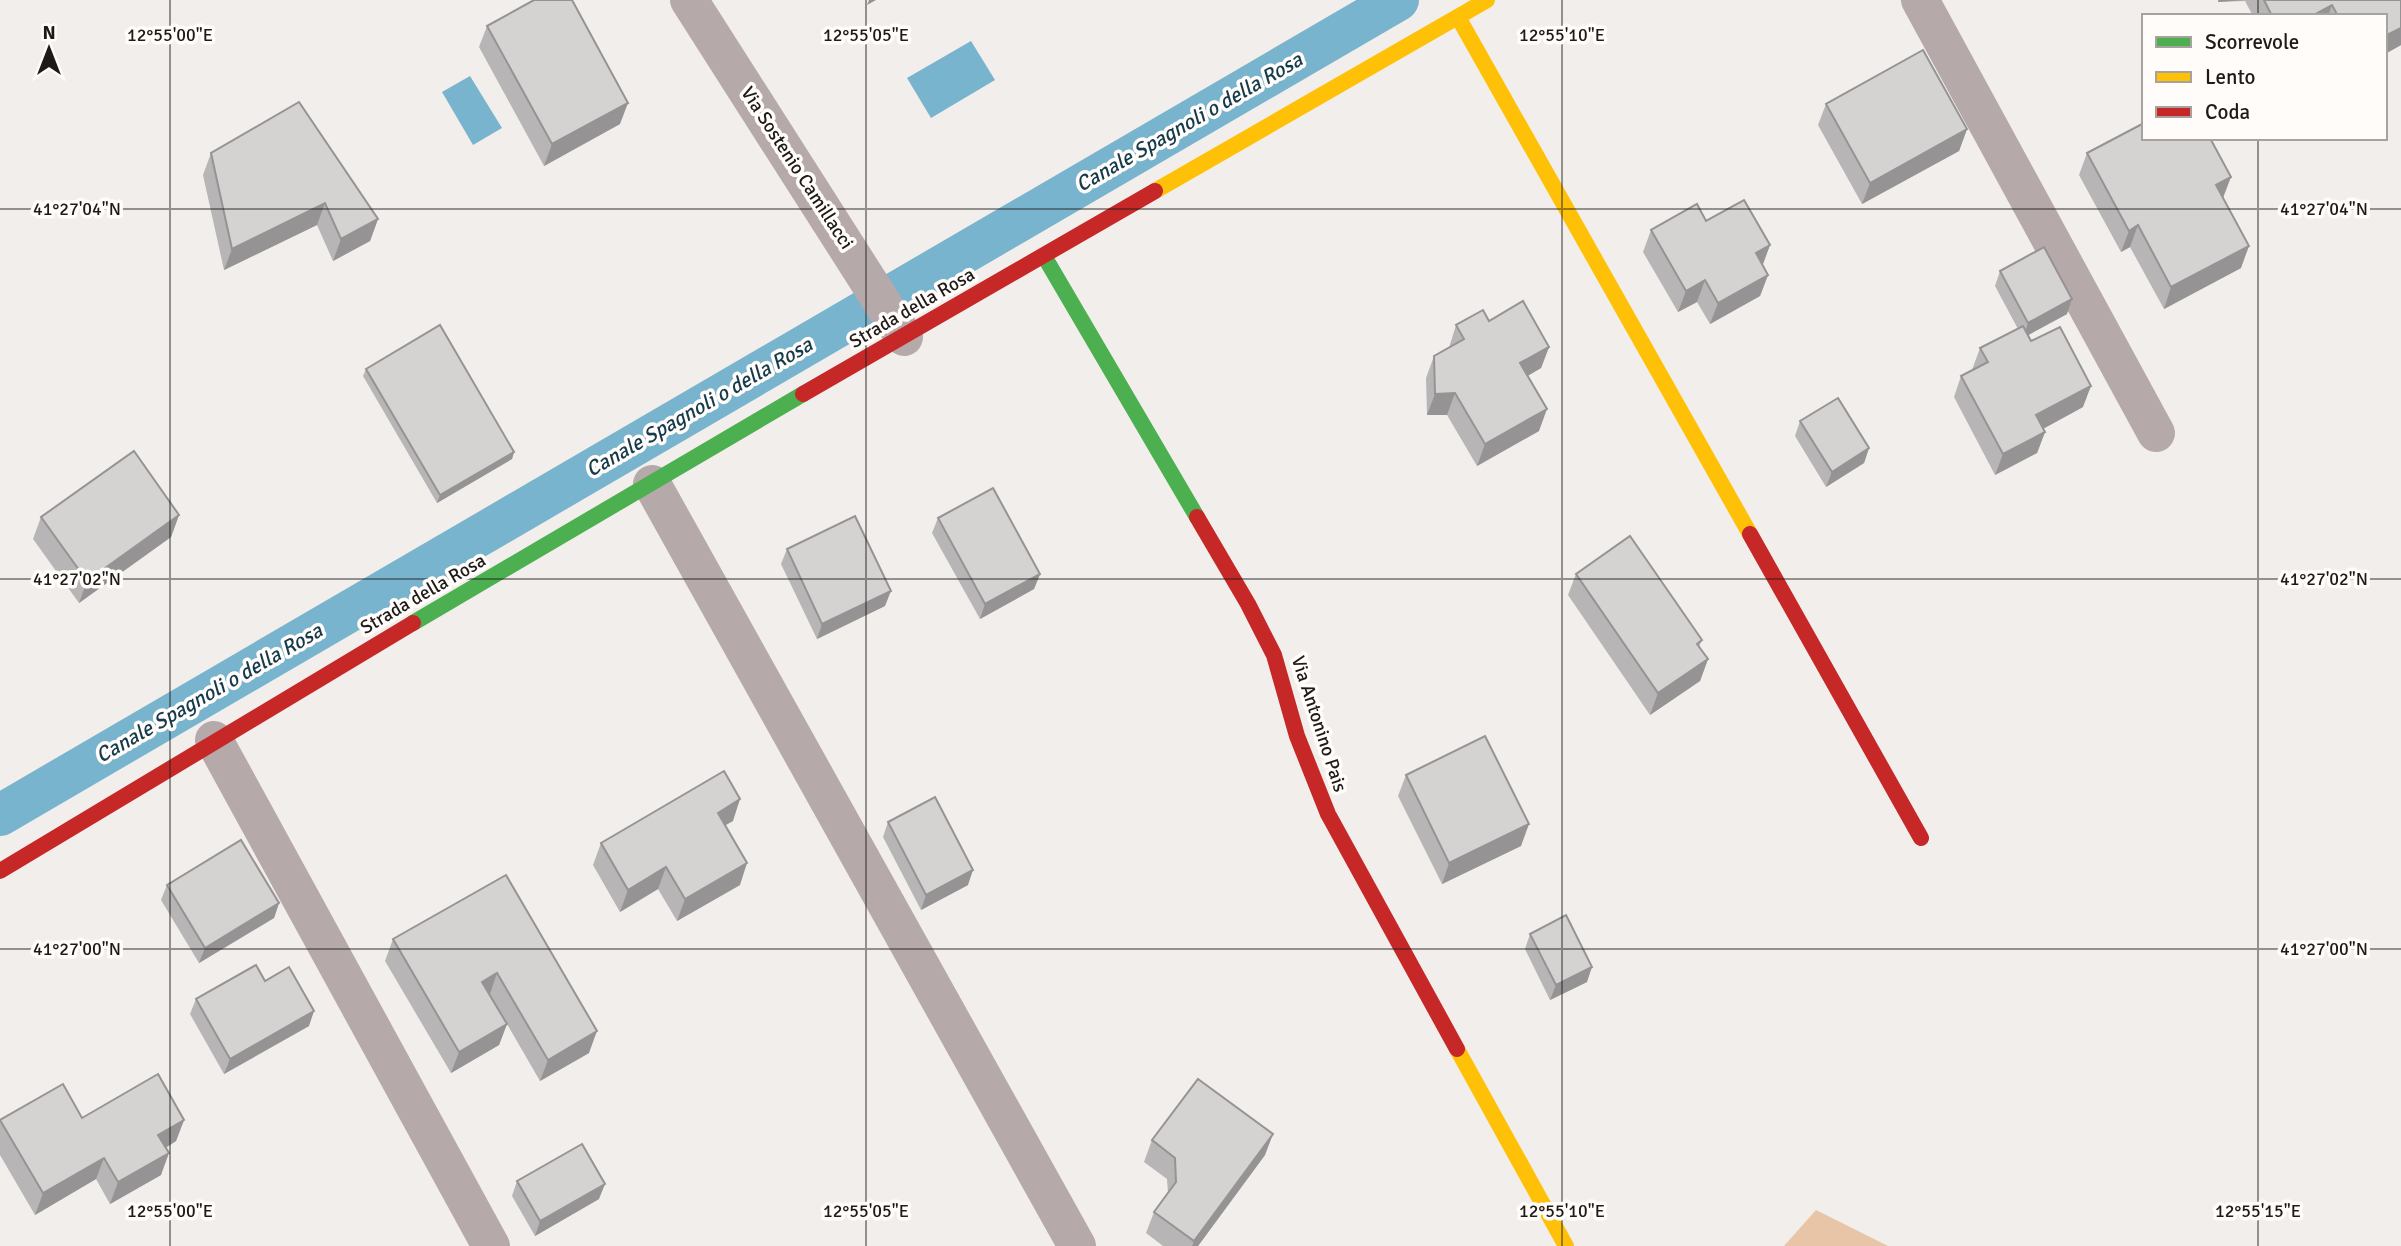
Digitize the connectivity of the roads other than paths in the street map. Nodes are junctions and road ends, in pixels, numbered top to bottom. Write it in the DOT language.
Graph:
graph roads {
  1 [pos="689,0"];
  2 [pos="1487,0"];
  3 [pos="1920,0"];
  4 [pos="1458,17"];
  5 [pos="1044,256"];
  6 [pos="904,337"];
  7 [pos="2156,433"];
  8 [pos="652,484"];
  9 [pos="214,740"];
  10 [pos="1920,838"];
  11 [pos="0,872"];
  12 [pos="491,1246"];
  13 [pos="1077,1246"];
  14 [pos="1566,1246"];
  1 -- 6 [label="street, Via Sostenio Camillacci"];
  2 -- 4 [label="street, Strada della Rosa"];
  3 -- 7 [label="street"];
  4 -- 5 [label="street, Strada della Rosa"];
  4 -- 10 [label="street"];
  5 -- 6 [label="street, Strada della Rosa"];
  5 -- 14 [label="street, Via Antonino Pais"];
  6 -- 8 [label="street, Strada della Rosa"];
  8 -- 9 [label="street, Strada della Rosa"];
  8 -- 13 [label="street"];
  9 -- 11 [label="street, Strada della Rosa"];
  9 -- 12 [label="street"];
}
